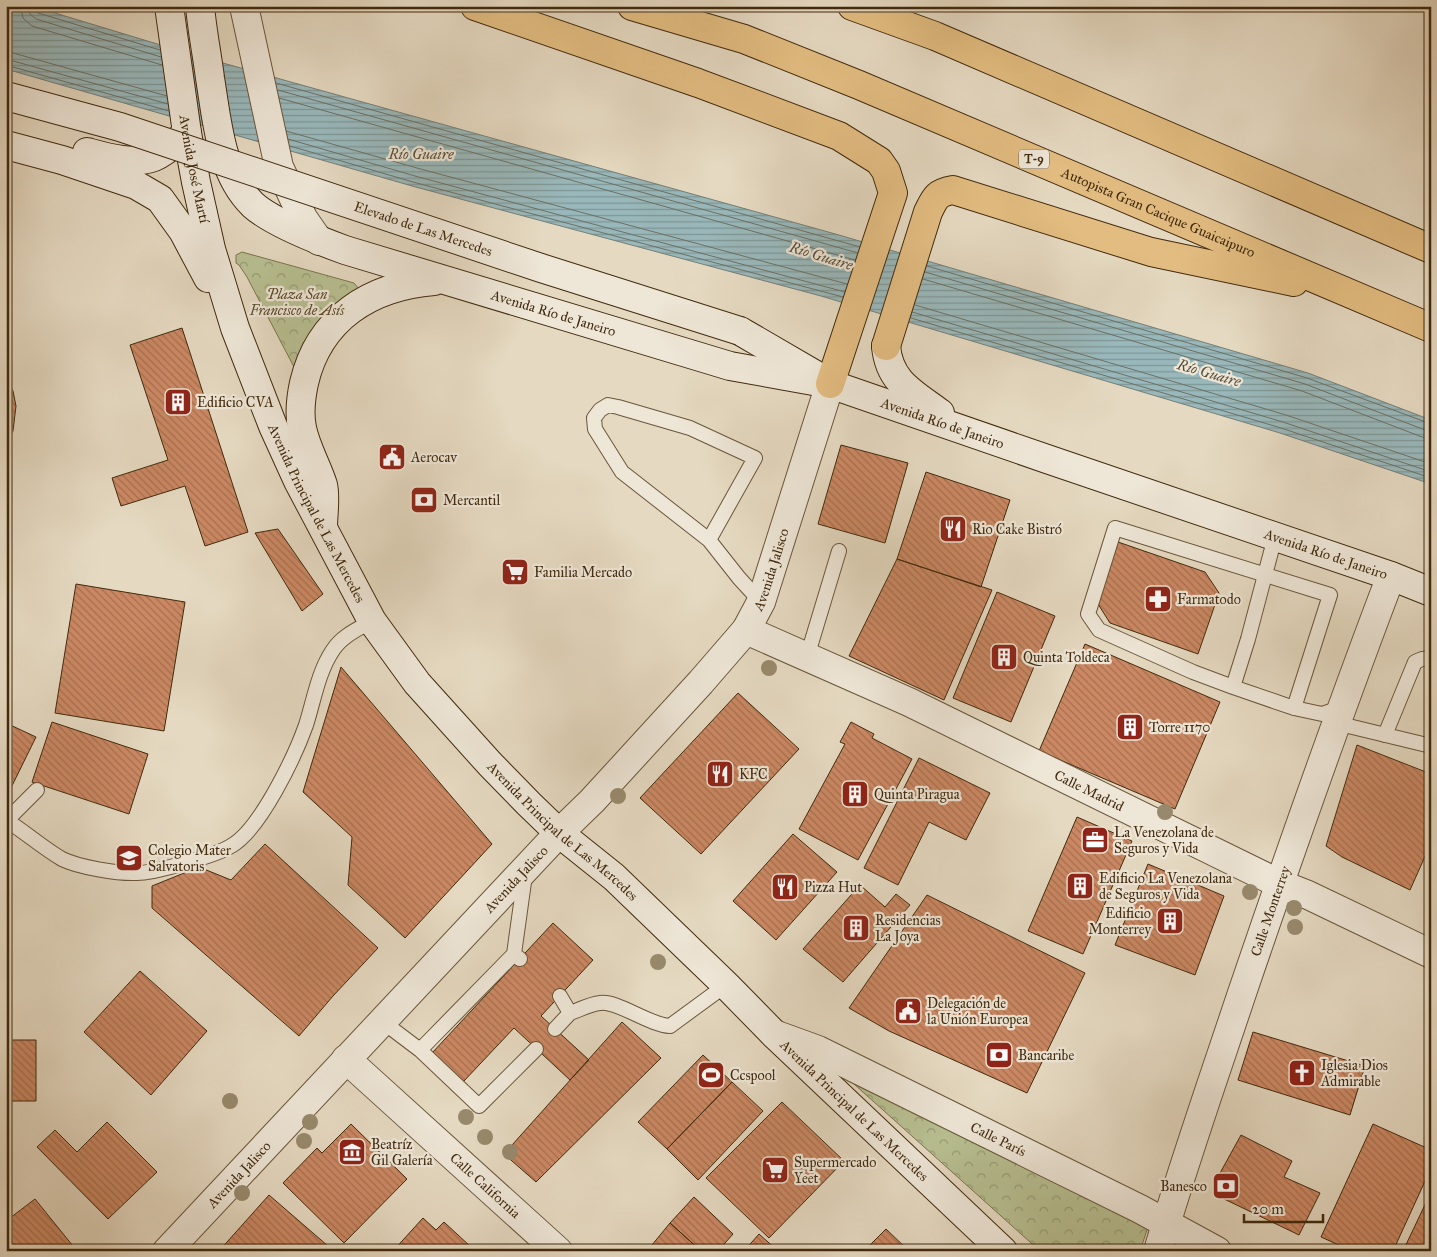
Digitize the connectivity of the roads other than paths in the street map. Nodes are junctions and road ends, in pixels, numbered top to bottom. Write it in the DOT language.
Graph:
graph roads {
  1 [pos="169,6"];
  2 [pos="475,6"];
  3 [pos="632,6"];
  4 [pos="852,6"];
  5 [pos="245,10"];
  6 [pos="200,11"];
  7 [pos="6,96"];
  8 [pos="186,128"];
  9 [pos="6,129"];
  10 [pos="6,145"];
  11 [pos="320,241"];
  12 [pos="1431,249"];
  13 [pos="446,280"];
  14 [pos="1370,301"];
  15 [pos="235,328"];
  16 [pos="1431,328"];
  17 [pos="886,346"];
  18 [pos="830,384"];
  19 [pos="961,429"];
  20 [pos="323,530"];
  21 [pos="1275,537"];
  22 [pos="709,540"];
  23 [pos="839,551"];
  24 [pos="1265,574"];
  25 [pos="1391,576"];
  26 [pos="1431,592"];
  27 [pos="761,602"];
  28 [pos="372,621"];
  29 [pos="746,630"];
  30 [pos="807,657"];
  31 [pos="1431,658"];
  32 [pos="1233,687"];
  33 [pos="1294,708"];
  34 [pos="1339,716"];
  35 [pos="1385,735"];
  36 [pos="1431,746"];
  37 [pos="37,790"];
  38 [pos="7,820"];
  39 [pos="559,833"];
  40 [pos="526,869"];
  41 [pos="1280,884"];
  42 [pos="1431,954"];
  43 [pos="726,985"];
  44 [pos="560,996"];
  45 [pos="570,1013"];
  46 [pos="383,1022"];
  47 [pos="555,1029"];
  48 [pos="774,1034"];
  49 [pos="536,1049"];
  50 [pos="420,1050"];
  51 [pos="346,1059"];
  52 [pos="1166,1223"];
  53 [pos="167,1251"];
  54 [pos="558,1251"];
  55 [pos="1003,1251"];
  56 [pos="1158,1251"];
  57 [pos="1217,1251"];
  1 -- 8 [label="street, Avenida José Martí"];
  2 -- 18 [label="highway"];
  3 -- 14 [label="highway, Autopista Gran Cacique Guaicaipuro / T-9"];
  4 -- 12 [label="highway"];
  5 -- 11 [label="street"];
  6 -- 11 [label="street"];
  7 -- 18 [label="street, Elevado de Las Mercedes, bridge"];
  8 -- 9 [label="street"];
  8 -- 15 [label="street, Avenida José Martí"];
  10 -- 15 [label="street"];
  11 -- 13 [label="street"];
  13 -- 18 [label="street, Avenida Río de Janeiro"];
  13 -- 20 [label="street"];
  14 -- 16 [label="highway, Autopista Gran Cacique Guaicaipuro / T-9"];
  14 -- 17 [label="highway, T-9"];
  15 -- 20 [label="street, Avenida Principal de Las Mercedes"];
  17 -- 19 [label="street, T-9"];
  18 -- 19 [label="street, Avenida Río de Janeiro"];
  18 -- 27 [label="street, Avenida Jalisco"];
  19 -- 21 [label="street, Avenida Río de Janeiro"];
  20 -- 28 [label="street, Avenida Principal de Las Mercedes"];
  21 -- 24 [label="lane"];
  21 -- 25 [label="street, Avenida Río de Janeiro"];
  22 -- 22 [label="lane"];
  22 -- 27 [label="lane"];
  23 -- 30 [label="lane"];
  24 -- 32 [label="lane"];
  24 -- 32 [label="lane"];
  24 -- 33 [label="lane"];
  25 -- 26 [label="street, Avenida Río de Janeiro"];
  25 -- 34 [label="street, Calle Monterrey"];
  27 -- 29 [label="street, Avenida Jalisco"];
  28 -- 38 [label="lane"];
  28 -- 39 [label="street, Avenida Principal de Las Mercedes"];
  29 -- 30 [label="street, Calle Madrid"];
  29 -- 39 [label="street, Avenida Jalisco"];
  30 -- 41 [label="street, Calle Madrid"];
  31 -- 35 [label="lane"];
  32 -- 33 [label="lane"];
  33 -- 34 [label="lane"];
  34 -- 35 [label="lane"];
  34 -- 41 [label="street, Calle Monterrey"];
  35 -- 36 [label="lane"];
  37 -- 38 [label="lane"];
  39 -- 40 [label="street, Avenida Jalisco"];
  39 -- 43 [label="street, Avenida Principal de Las Mercedes"];
  40 -- 46 [label="street, Avenida Jalisco"];
  40 -- 50 [label="lane"];
  41 -- 42 [label="street, Calle Madrid"];
  41 -- 52 [label="street, Calle Monterrey"];
  43 -- 45 [label="lane"];
  43 -- 48 [label="street, Avenida Principal de Las Mercedes"];
  44 -- 45 [label="lane"];
  45 -- 47 [label="lane"];
  46 -- 50 [label="lane"];
  46 -- 51 [label="street, Avenida Jalisco"];
  48 -- 52 [label="street, Calle París"];
  48 -- 55 [label="street, Avenida Principal de Las Mercedes"];
  49 -- 50 [label="lane"];
  51 -- 53 [label="street, Avenida Jalisco"];
  51 -- 54 [label="street, Calle California"];
  52 -- 56 [label="street, Calle Monterrey"];
  52 -- 57 [label="street, Calle París"];
}
